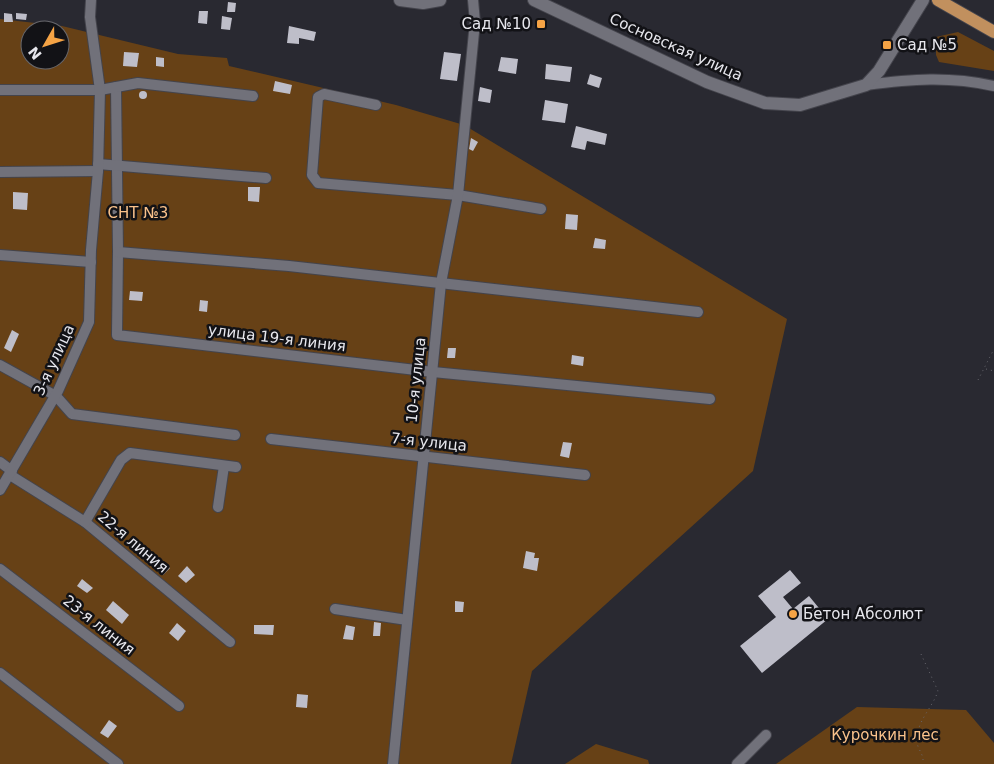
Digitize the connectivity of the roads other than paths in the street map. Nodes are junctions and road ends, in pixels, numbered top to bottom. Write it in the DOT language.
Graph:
graph roads {
  1 [pos="91,0"];
  2 [pos="400,0"];
  3 [pos="440,0"];
  4 [pos="473,0"];
  5 [pos="534,0"];
  6 [pos="923,0"];
  7 [pos="938,0"];
  8 [pos="994,32"];
  9 [pos="866,85"];
  10 [pos="994,86"];
  11 [pos="116,87"];
  12 [pos="0,90"];
  13 [pos="100,90"];
  14 [pos="253,96"];
  15 [pos="376,106"];
  16 [pos="117,164"];
  17 [pos="98,167"];
  18 [pos="0,172"];
  19 [pos="266,178"];
  20 [pos="458,195"];
  21 [pos="541,209"];
  22 [pos="118,252"];
  23 [pos="0,255"];
  24 [pos="91,262"];
  25 [pos="441,283"];
  26 [pos="698,312"];
  27 [pos="0,365"];
  28 [pos="433,372"];
  29 [pos="56,396"];
  30 [pos="710,399"];
  31 [pos="235,435"];
  32 [pos="271,439"];
  33 [pos="423,456"];
  34 [pos="0,462"];
  35 [pos="224,466"];
  36 [pos="236,468"];
  37 [pos="11,473"];
  38 [pos="585,474"];
  39 [pos="0,490"];
  40 [pos="218,507"];
  41 [pos="85,522"];
  42 [pos="0,569"];
  43 [pos="335,610"];
  44 [pos="407,620"];
  45 [pos="230,642"];
  46 [pos="0,673"];
  47 [pos="179,706"];
  48 [pos="766,736"];
  49 [pos="118,764"];
  50 [pos="393,764"];
  51 [pos="738,764"];
  1 -- 13 [label="street, 3-я улица"];
  2 -- 3 [label="street"];
  4 -- 20 [label="street, 10-я улица"];
  5 -- 9 [label="street, Сосновская улица"];
  6 -- 9 [label="street"];
  7 -- 8 [label="main road"];
  9 -- 10 [label="street"];
  11 -- 13 [label="street"];
  11 -- 14 [label="street"];
  11 -- 16 [label="street"];
  12 -- 13 [label="street"];
  13 -- 17 [label="street, 3-я улица"];
  15 -- 20 [label="street"];
  16 -- 17 [label="street"];
  16 -- 19 [label="street"];
  16 -- 22 [label="street"];
  17 -- 18 [label="street"];
  17 -- 24 [label="street, 3-я улица"];
  20 -- 21 [label="street"];
  20 -- 25 [label="street, 10-я улица"];
  22 -- 25 [label="street"];
  22 -- 28 [label="street, улица 19-я линия"];
  23 -- 24 [label="street"];
  24 -- 29 [label="street, 3-я улица"];
  25 -- 26 [label="street"];
  25 -- 28 [label="street, 10-я улица"];
  27 -- 29 [label="street"];
  28 -- 30 [label="street, улица 19-я линия"];
  28 -- 33 [label="street, 10-я улица"];
  29 -- 31 [label="street"];
  29 -- 37 [label="street, 3-я улица"];
  32 -- 33 [label="street, 7-я улица"];
  33 -- 38 [label="street, 7-я улица"];
  33 -- 44 [label="street, 10-я улица"];
  34 -- 37 [label="street, 22-я линия"];
  35 -- 36 [label="street"];
  35 -- 40 [label="street"];
  35 -- 41 [label="street"];
  37 -- 39 [label="street, 3-я улица"];
  37 -- 41 [label="street, 22-я линия"];
  41 -- 45 [label="street, 22-я линия"];
  42 -- 47 [label="street, 23-я линия"];
  43 -- 44 [label="street"];
  44 -- 50 [label="street, 10-я улица"];
  46 -- 49 [label="street"];
  48 -- 51 [label="street"];
}
